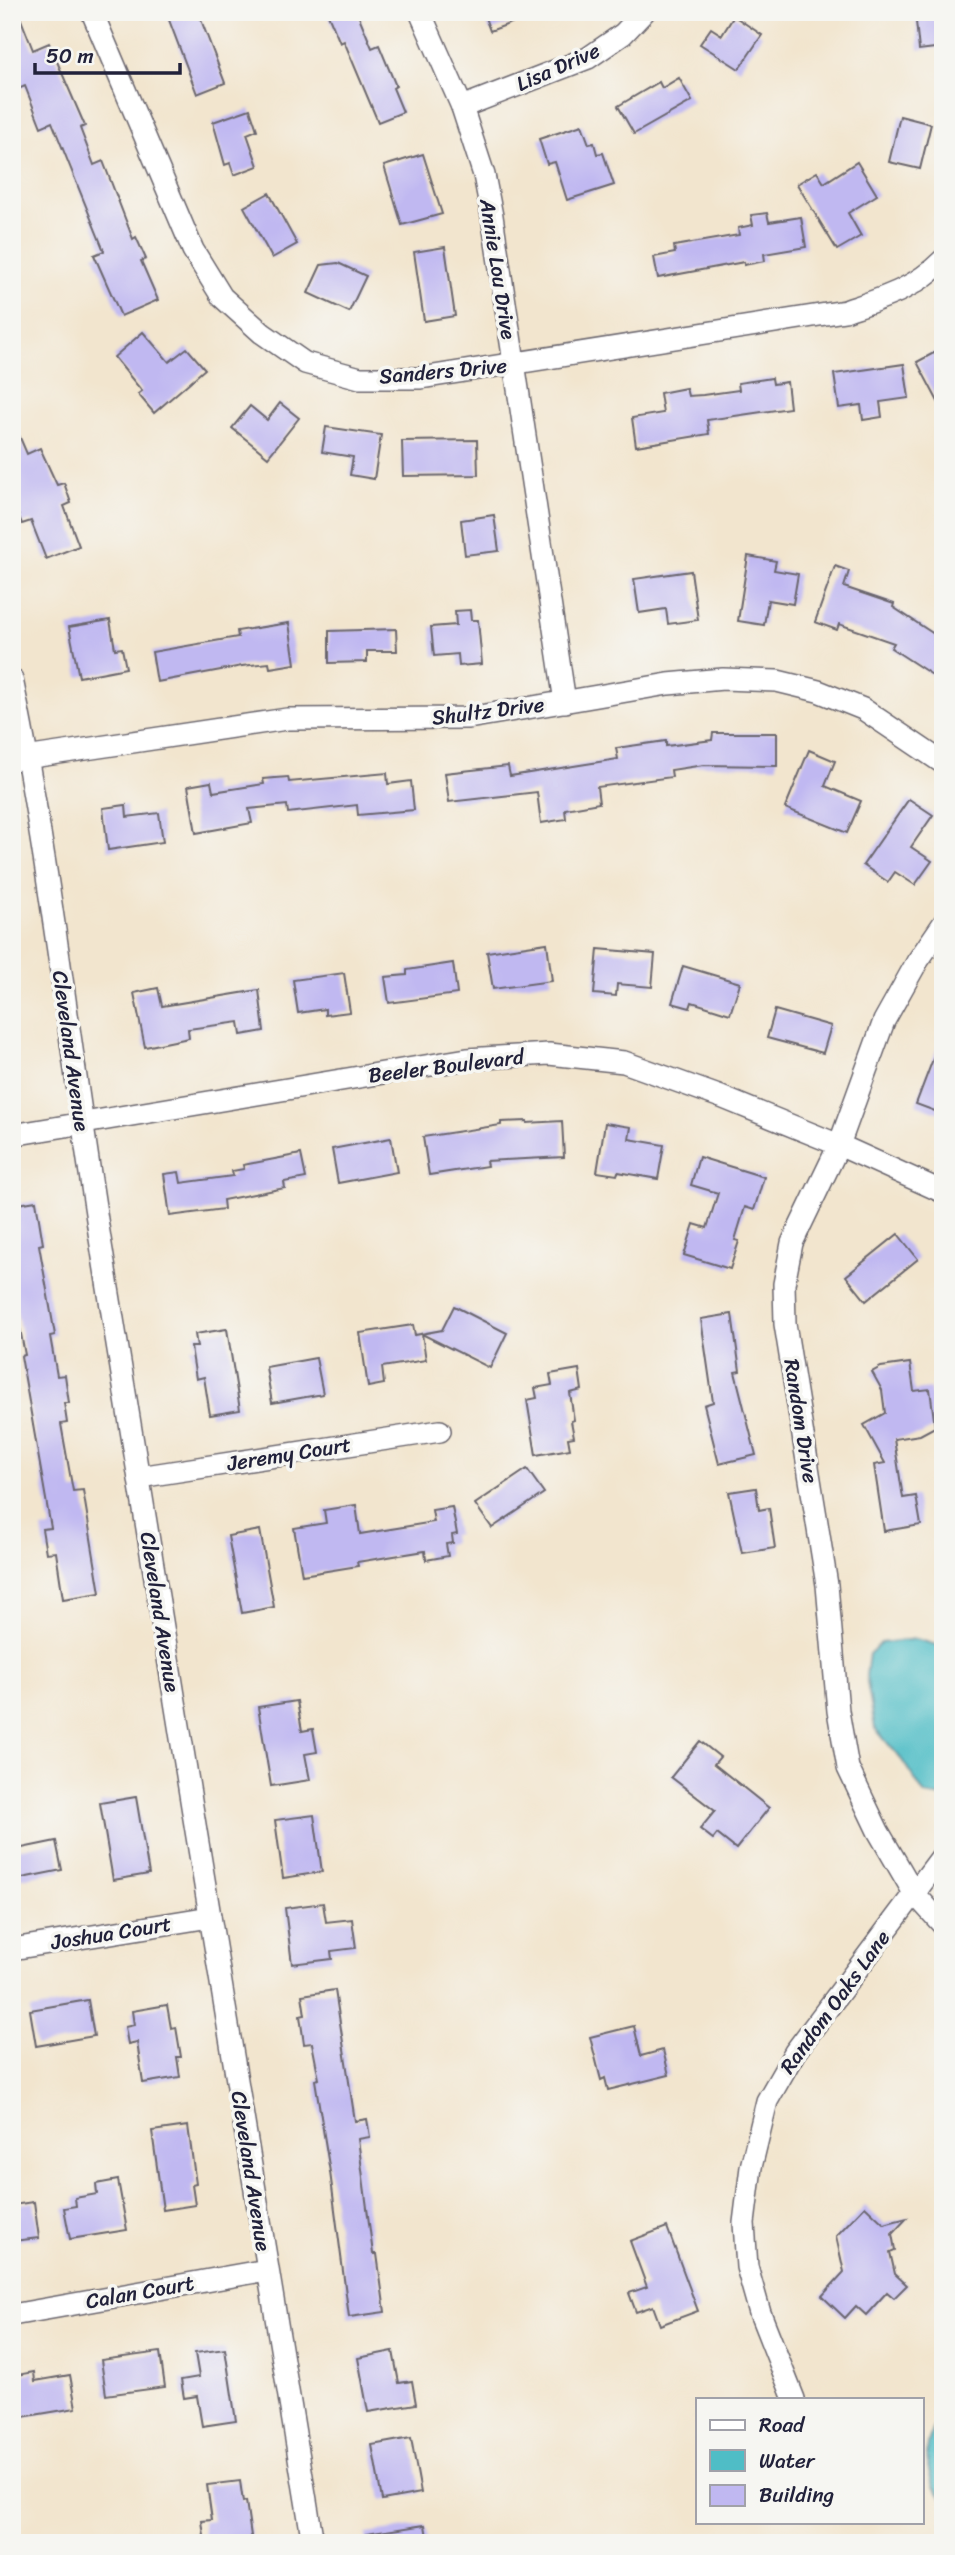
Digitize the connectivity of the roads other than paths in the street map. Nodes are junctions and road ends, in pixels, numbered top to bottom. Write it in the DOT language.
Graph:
graph roads {
  1 [pos="92,12"];
  2 [pos="420,12"];
  3 [pos="644,12"];
  4 [pos="462,107"];
  5 [pos="943,260"];
  6 [pos="513,365"];
  7 [pos="12,679"];
  8 [pos="565,702"];
  9 [pos="20,759"];
  10 [pos="943,763"];
  11 [pos="943,924"];
  12 [pos="82,1123"];
  13 [pos="12,1135"];
  14 [pos="839,1145"];
  15 [pos="943,1192"];
  16 [pos="440,1431"];
  17 [pos="139,1476"];
  18 [pos="943,1855"];
  19 [pos="914,1893"];
  20 [pos="210,1916"];
  21 [pos="943,1925"];
  22 [pos="12,1950"];
  23 [pos="267,2270"];
  24 [pos="12,2315"];
  25 [pos="794,2398"];
  26 [pos="313,2543"];
  1 -- 6 [label="street, Sanders Drive"];
  2 -- 4 [label="street, Annie Lou Drive"];
  3 -- 4 [label="street, Lisa Drive"];
  4 -- 6 [label="street, Annie Lou Drive"];
  5 -- 6 [label="street, Sanders Drive"];
  6 -- 8 [label="street, Annie Lou Drive"];
  7 -- 9 [label="street, Cleveland Avenue"];
  8 -- 9 [label="street, Shultz Drive"];
  8 -- 10 [label="street, Shultz Drive"];
  9 -- 12 [label="street, Cleveland Avenue"];
  11 -- 14 [label="street, Random Drive"];
  12 -- 13 [label="street, Beeler Boulevard"];
  12 -- 14 [label="street, Beeler Boulevard"];
  12 -- 17 [label="street, Cleveland Avenue"];
  14 -- 15 [label="street, Beeler Boulevard"];
  14 -- 19 [label="street, Random Drive"];
  16 -- 17 [label="street, Jeremy Court"];
  17 -- 20 [label="street, Cleveland Avenue"];
  18 -- 19 [label="street, Random Oaks Lane"];
  19 -- 21 [label="street, Random Drive"];
  19 -- 25 [label="street, Random Oaks Lane"];
  20 -- 22 [label="street, Joshua Court"];
  20 -- 23 [label="street, Cleveland Avenue"];
  23 -- 24 [label="street, Calan Court"];
  23 -- 26 [label="street, Cleveland Avenue"];
}
